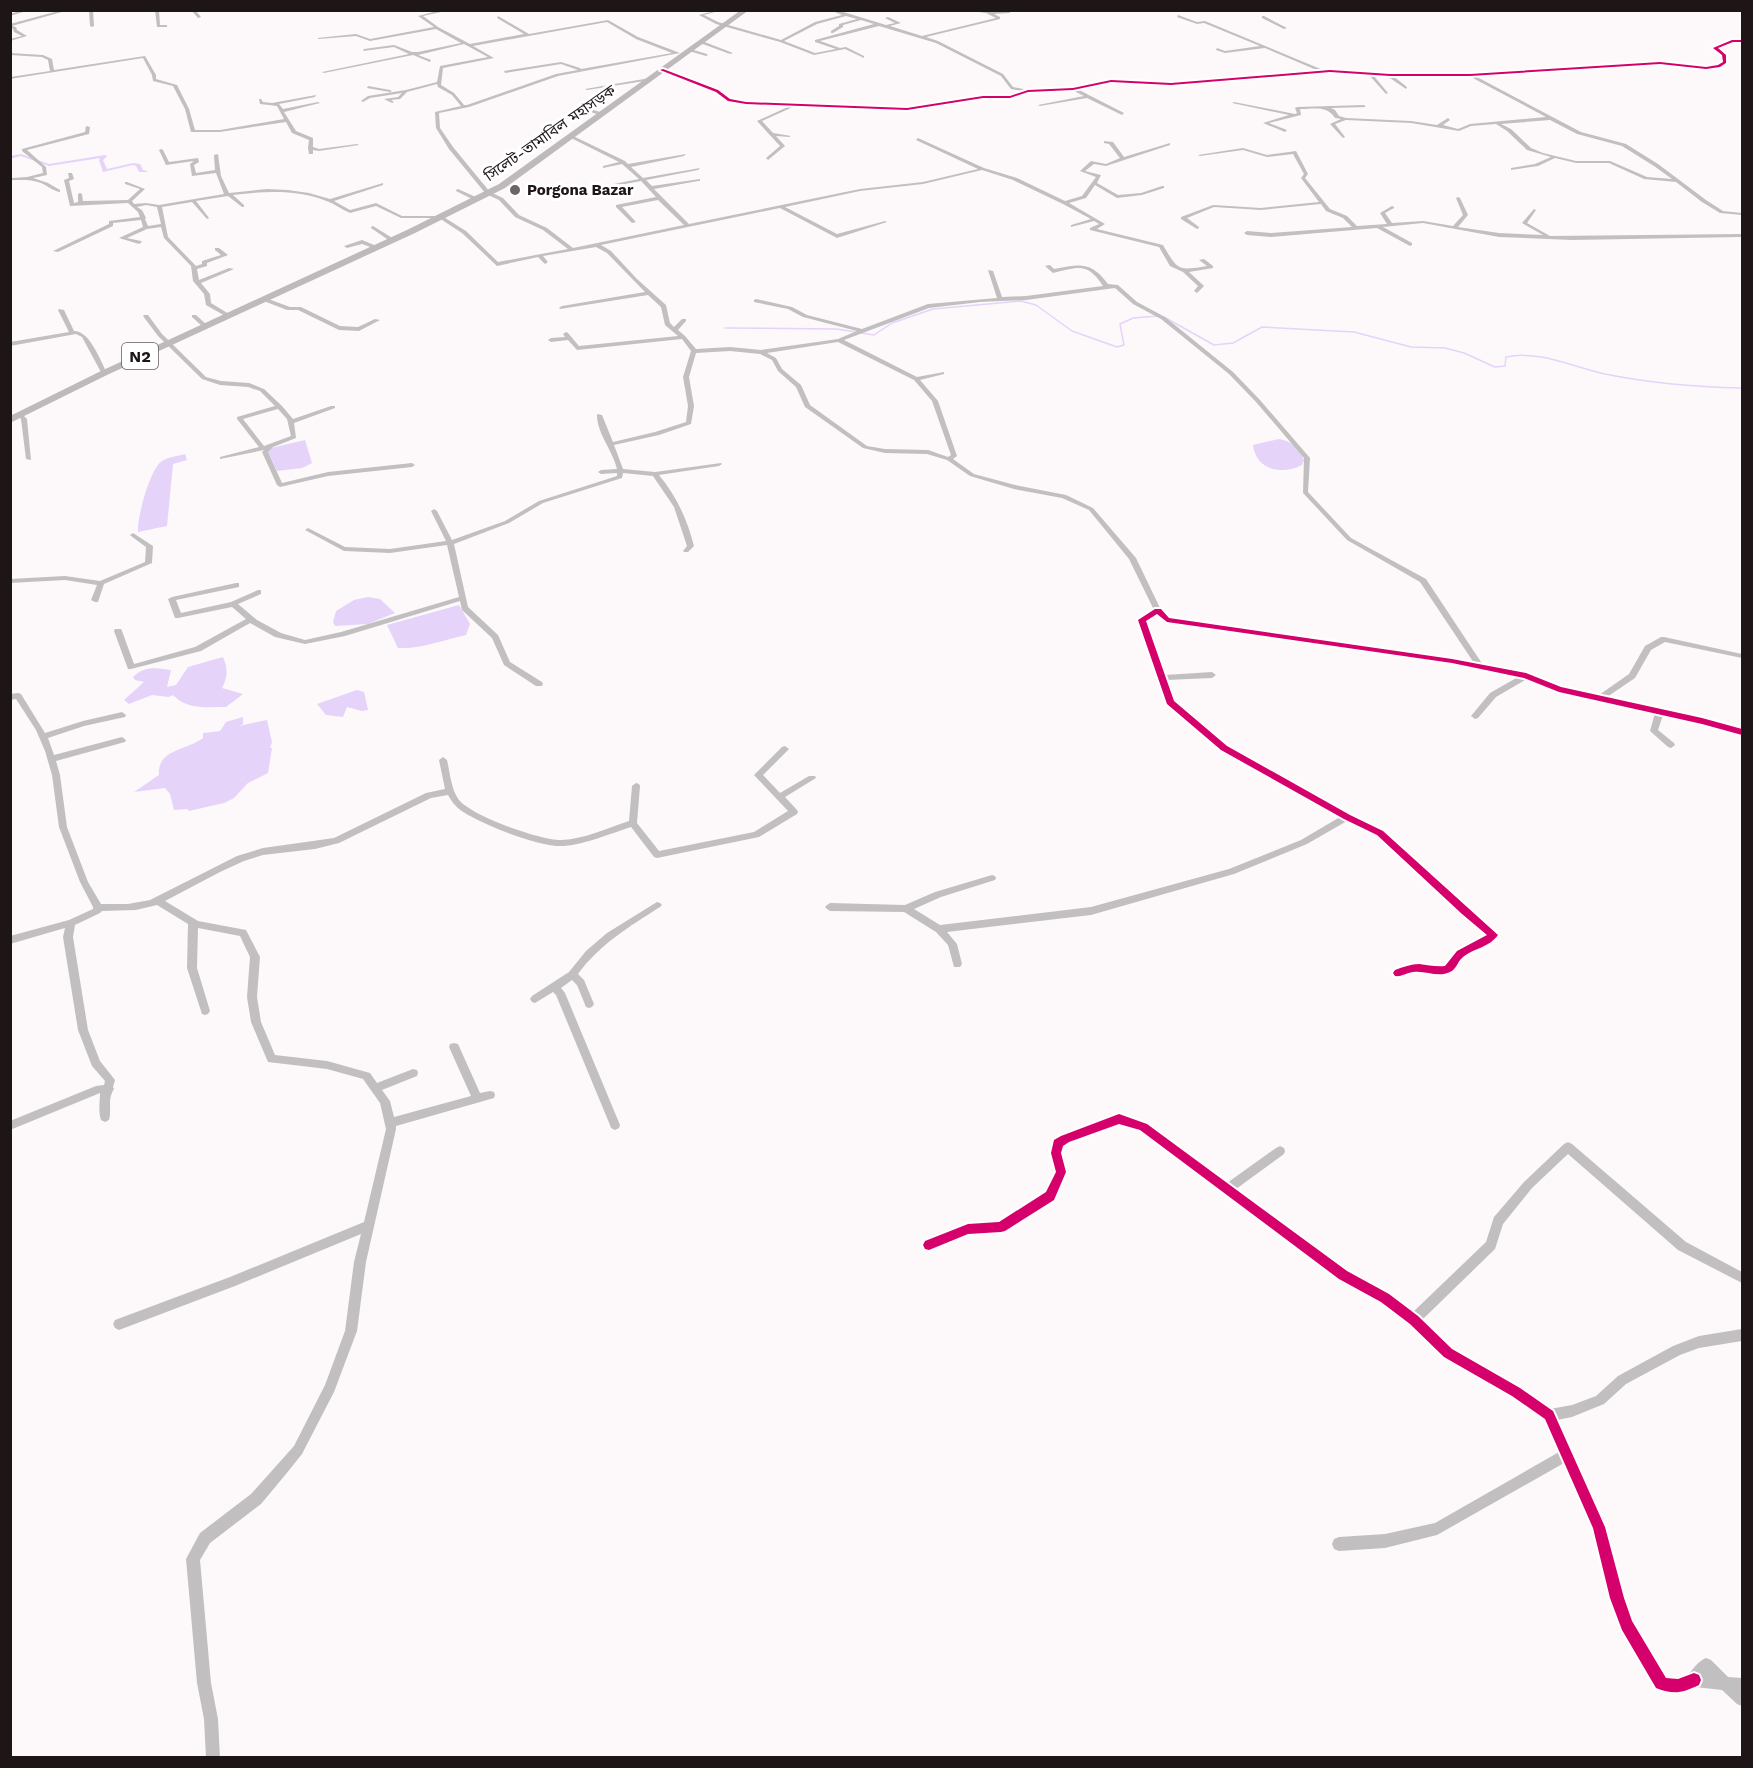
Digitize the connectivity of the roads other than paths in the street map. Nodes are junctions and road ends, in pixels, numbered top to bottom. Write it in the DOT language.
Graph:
graph roads {
  1 [pos="29,10"];
  2 [pos="68,10"];
  3 [pos="91,10"];
  4 [pos="157,10"];
  5 [pos="192,10"];
  6 [pos="449,10"];
  7 [pos="709,10"];
  8 [pos="746,10"];
  9 [pos="831,10"];
  10 [pos="966,10"];
  11 [pos="1009,12"];
  12 [pos="989,13"];
  13 [pos="849,14"];
  14 [pos="10,15"];
  15 [pos="498,16"];
  16 [pos="1178,16"];
  17 [pos="199,17"];
  18 [pos="887,18"];
  19 [pos="1264,18"];
  20 [pos="864,19"];
  21 [pos="881,24"];
  22 [pos="726,25"];
  23 [pos="10,26"];
  24 [pos="92,26"];
  25 [pos="166,26"];
  26 [pos="887,26"];
  27 [pos="1283,27"];
  28 [pos="437,28"];
  29 [pos="832,32"];
  30 [pos="528,35"];
  31 [pos="920,37"];
  32 [pos="319,38"];
  33 [pos="10,40"];
  34 [pos="781,41"];
  35 [pos="1743,41"];
  36 [pos="701,42"];
  37 [pos="469,44"];
  38 [pos="1266,47"];
  39 [pos="840,49"];
  40 [pos="1217,49"];
  41 [pos="364,50"];
  42 [pos="684,52"];
  43 [pos="418,53"];
  44 [pos="731,53"];
  45 [pos="10,54"];
  46 [pos="706,55"];
  47 [pos="863,57"];
  48 [pos="430,61"];
  49 [pos="662,69"];
  50 [pos="582,70"];
  51 [pos="51,72"];
  52 [pos="324,72"];
  53 [pos="1323,72"];
  54 [pos="1370,74"];
  55 [pos="1387,74"];
  56 [pos="1470,75"];
  57 [pos="513,76"];
  58 [pos="10,78"];
  59 [pos="650,79"];
  60 [pos="521,80"];
  61 [pos="1213,81"];
  62 [pos="437,83"];
  63 [pos="528,83"];
  64 [pos="368,87"];
  65 [pos="587,88"];
  66 [pos="1227,88"];
  67 [pos="1406,88"];
  68 [pos="1072,89"];
  69 [pos="406,91"];
  70 [pos="1028,91"];
  71 [pos="395,92"];
  72 [pos="1386,93"];
  73 [pos="315,96"];
  74 [pos="1086,97"];
  75 [pos="261,100"];
  76 [pos="363,101"];
  77 [pos="392,102"];
  78 [pos="318,103"];
  79 [pos="1234,103"];
  80 [pos="273,104"];
  81 [pos="795,105"];
  82 [pos="1040,105"];
  83 [pos="467,106"];
  84 [pos="579,106"];
  85 [pos="1364,106"];
  86 [pos="1326,107"];
  87 [pos="844,108"];
  88 [pos="281,111"];
  89 [pos="601,114"];
  90 [pos="858,114"];
  91 [pos="1122,114"];
  92 [pos="1294,115"];
  93 [pos="1553,118"];
  94 [pos="1346,119"];
  95 [pos="1448,119"];
  96 [pos="287,120"];
  97 [pos="1497,123"];
  98 [pos="88,127"];
  99 [pos="1452,129"];
  100 [pos="1285,131"];
  101 [pos="773,134"];
  102 [pos="571,136"];
  103 [pos="789,136"];
  104 [pos="1343,137"];
  105 [pos="918,140"];
  106 [pos="1106,142"];
  107 [pos="1168,144"];
  108 [pos="357,145"];
  109 [pos="161,150"];
  110 [pos="216,154"];
  111 [pos="684,155"];
  112 [pos="1200,155"];
  113 [pos="1552,158"];
  114 [pos="768,159"];
  115 [pos="1123,159"];
  116 [pos="625,164"];
  117 [pos="605,167"];
  118 [pos="698,169"];
  119 [pos="982,169"];
  120 [pos="1513,169"];
  121 [pos="217,171"];
  122 [pos="70,174"];
  123 [pos="29,177"];
  124 [pos="12,179"];
  125 [pos="642,180"];
  126 [pos="698,180"];
  127 [pos="127,183"];
  128 [pos="1094,183"];
  129 [pos="1680,183"];
  130 [pos="381,184"];
  131 [pos="1162,187"];
  132 [pos="68,188"];
  133 [pos="599,188"];
  134 [pos="651,188"];
  135 [pos="458,190"];
  136 [pos="58,191"];
  137 [pos="48,193"];
  138 [pos="488,193"];
  139 [pos="80,194"];
  140 [pos="229,195"];
  141 [pos="659,198"];
  142 [pos="1458,198"];
  143 [pos="477,199"];
  144 [pos="330,201"];
  145 [pos="194,202"];
  146 [pos="81,203"];
  147 [pos="1065,203"];
  148 [pos="1321,203"];
  149 [pos="131,204"];
  150 [pos="159,206"];
  151 [pos="242,206"];
  152 [pos="781,207"];
  153 [pos="1392,207"];
  154 [pos="1534,210"];
  155 [pos="1743,214"];
  156 [pos="440,217"];
  157 [pos="144,218"];
  158 [pos="207,218"];
  159 [pos="1093,220"];
  160 [pos="634,222"];
  161 [pos="885,222"];
  162 [pos="1390,224"];
  163 [pos="164,225"];
  164 [pos="687,225"];
  165 [pos="1073,226"];
  166 [pos="1378,226"];
  167 [pos="373,227"];
  168 [pos="1455,227"];
  169 [pos="146,228"];
  170 [pos="1197,228"];
  171 [pos="1356,228"];
  172 [pos="1247,233"];
  173 [pos="1548,236"];
  174 [pos="1743,236"];
  175 [pos="392,240"];
  176 [pos="139,242"];
  177 [pos="1410,244"];
  178 [pos="597,245"];
  179 [pos="347,246"];
  180 [pos="376,247"];
  181 [pos="217,249"];
  182 [pos="572,250"];
  183 [pos="56,251"];
  184 [pos="539,255"];
  185 [pos="1202,260"];
  186 [pos="545,262"];
  187 [pos="1048,266"];
  188 [pos="194,268"];
  189 [pos="231,269"];
  190 [pos="990,271"];
  191 [pos="1185,271"];
  192 [pos="197,283"];
  193 [pos="1116,286"];
  194 [pos="1197,291"];
  195 [pos="649,293"];
  196 [pos="267,297"];
  197 [pos="1000,299"];
  198 [pos="756,301"];
  199 [pos="562,308"];
  200 [pos="61,310"];
  201 [pos="227,315"];
  202 [pos="146,316"];
  203 [pos="194,316"];
  204 [pos="377,320"];
  205 [pos="684,320"];
  206 [pos="205,326"];
  207 [pos="675,330"];
  208 [pos="863,331"];
  209 [pos="72,332"];
  210 [pos="683,337"];
  211 [pos="551,340"];
  212 [pos="839,340"];
  213 [pos="168,342"];
  214 [pos="10,344"];
  215 [pos="693,351"];
  216 [pos="760,352"];
  217 [pos="104,373"];
  218 [pos="942,373"];
  219 [pos="916,380"];
  220 [pos="280,407"];
  221 [pos="333,407"];
  222 [pos="599,415"];
  223 [pos="15,418"];
  224 [pos="292,422"];
  225 [pos="611,444"];
  226 [pos="272,446"];
  227 [pos="263,448"];
  228 [pos="222,458"];
  229 [pos="29,459"];
  230 [pos="949,459"];
  231 [pos="719,464"];
  232 [pos="412,465"];
  233 [pos="621,471"];
  234 [pos="601,472"];
  235 [pos="655,474"];
  236 [pos="434,511"];
  237 [pos="308,530"];
  238 [pos="133,535"];
  239 [pos="450,543"];
  240 [pos="686,552"];
  241 [pos="10,581"];
  242 [pos="101,583"];
  243 [pos="236,585"];
  244 [pos="258,592"];
  245 [pos="464,598"];
  246 [pos="95,600"];
  247 [pos="233,604"];
  248 [pos="1158,611"];
  249 [pos="251,619"];
  250 [pos="118,631"];
  251 [pos="1743,656"];
  252 [pos="1481,667"];
  253 [pos="1212,675"];
  254 [pos="1526,676"];
  255 [pos="1161,678"];
  256 [pos="538,684"];
  257 [pos="10,697"];
  258 [pos="1601,698"];
  259 [pos="1660,711"];
  260 [pos="122,715"];
  261 [pos="1475,716"];
  262 [pos="1743,732"];
  263 [pos="43,737"];
  264 [pos="122,740"];
  265 [pos="1671,745"];
  266 [pos="785,748"];
  267 [pos="51,759"];
  268 [pos="443,760"];
  269 [pos="812,778"];
  270 [pos="636,786"];
  271 [pos="451,791"];
  272 [pos="779,797"];
  273 [pos="1347,817"];
  274 [pos="633,823"];
  275 [pos="992,878"];
  276 [pos="157,901"];
  277 [pos="657,905"];
  278 [pos="98,907"];
  279 [pos="831,907"];
  280 [pos="906,909"];
  281 [pos="193,922"];
  282 [pos="71,923"];
  283 [pos="939,929"];
  284 [pos="10,940"];
  285 [pos="957,963"];
  286 [pos="1398,973"];
  287 [pos="572,975"];
  288 [pos="554,987"];
  289 [pos="535,999"];
  290 [pos="589,1004"];
  291 [pos="205,1011"];
  292 [pos="454,1047"];
  293 [pos="413,1073"];
  294 [pos="375,1088"];
  295 [pos="109,1089"];
  296 [pos="490,1095"];
  297 [pos="478,1099"];
  298 [pos="105,1117"];
  299 [pos="390,1123"];
  300 [pos="615,1125"];
  301 [pos="10,1126"];
  302 [pos="1280,1151"];
  303 [pos="1228,1189"];
  304 [pos="369,1225"];
  305 [pos="929,1245"];
  306 [pos="1743,1278"];
  307 [pos="1414,1320"];
  308 [pos="119,1324"];
  309 [pos="1743,1335"];
  310 [pos="1549,1415"];
  311 [pos="1567,1454"];
  312 [pos="1339,1544"];
  313 [pos="1728,1685"];
  314 [pos="1743,1685"];
  315 [pos="1743,1699"];
  316 [pos="213,1758"];
  1 -- 14 [label="street"];
  2 -- 23 [label="street"];
  3 -- 24 [label="street"];
  4 -- 25 [label="street"];
  5 -- 17 [label="street"];
  6 -- 28 [label="street"];
  7 -- 22 [label="street"];
  8 -- 22 [label="highway, সিলেট-তামাবিল মহাসড়ক / N2"];
  9 -- 13 [label="street"];
  10 -- 12 [label="street"];
  11 -- 12 [label="street"];
  12 -- 31 [label="street"];
  13 -- 20 [label="street"];
  13 -- 34 [label="street"];
  15 -- 30 [label="street"];
  16 -- 38 [label="street"];
  18 -- 26 [label="street"];
  19 -- 27 [label="street"];
  20 -- 21 [label="street"];
  20 -- 29 [label="street"];
  21 -- 26 [label="street"];
  21 -- 39 [label="street"];
  22 -- 34 [label="street"];
  22 -- 36 [label="highway, সিলেট-তামাবিল মহাসড়ক / N2"];
  23 -- 33 [label="street"];
  26 -- 31 [label="street"];
  28 -- 32 [label="street"];
  28 -- 37 [label="street"];
  30 -- 37 [label="street"];
  30 -- 42 [label="street"];
  31 -- 70 [label="street"];
  34 -- 39 [label="street"];
  35 -- 56 [label="street"];
  36 -- 42 [label="highway, সিলেট-তামাবিল মহাসড়ক / N2"];
  36 -- 44 [label="street"];
  37 -- 43 [label="street"];
  37 -- 62 [label="street"];
  38 -- 40 [label="street"];
  38 -- 53 [label="street"];
  39 -- 47 [label="street"];
  41 -- 43 [label="street"];
  42 -- 46 [label="street"];
  42 -- 49 [label="highway, সিলেট-তামাবিল মহাসড়ক / N2"];
  42 -- 50 [label="street"];
  43 -- 48 [label="street"];
  43 -- 52 [label="street"];
  45 -- 51 [label="street"];
  49 -- 59 [label="highway, সিলেট-তামাবিল মহাসড়ক / N2"];
  49 -- 81 [label="street"];
  50 -- 57 [label="street"];
  50 -- 63 [label="street"];
  51 -- 58 [label="street"];
  51 -- 96 [label="street"];
  53 -- 54 [label="street"];
  53 -- 61 [label="street"];
  54 -- 55 [label="street"];
  54 -- 72 [label="street"];
  55 -- 56 [label="street"];
  55 -- 67 [label="street"];
  56 -- 93 [label="street"];
  59 -- 65 [label="street"];
  59 -- 89 [label="highway, সিলেট-তামাবিল মহাসড়ক / N2"];
  60 -- 63 [label="street"];
  61 -- 66 [label="street"];
  61 -- 68 [label="street"];
  62 -- 69 [label="street"];
  62 -- 83 [label="street"];
  63 -- 83 [label="street"];
  64 -- 71 [label="street"];
  68 -- 70 [label="street"];
  68 -- 74 [label="street"];
  69 -- 71 [label="street"];
  69 -- 77 [label="street"];
  70 -- 87 [label="street"];
  71 -- 76 [label="street"];
  73 -- 80 [label="street"];
  74 -- 82 [label="street"];
  74 -- 91 [label="street"];
  75 -- 80 [label="street"];
  78 -- 88 [label="street"];
  79 -- 92 [label="street"];
  80 -- 88 [label="street"];
  81 -- 87 [label="street"];
  81 -- 101 [label="street"];
  83 -- 138 [label="street"];
  84 -- 89 [label="street"];
  85 -- 86 [label="street"];
  86 -- 92 [label="street"];
  86 -- 94 [label="street"];
  87 -- 90 [label="street"];
  88 -- 96 [label="street"];
  89 -- 102 [label="highway, সিলেট-তামাবিল মহাসড়ক / N2"];
  92 -- 100 [label="street"];
  93 -- 97 [label="street"];
  93 -- 129 [label="street"];
  94 -- 99 [label="street"];
  94 -- 104 [label="street"];
  95 -- 99 [label="street"];
  96 -- 108 [label="street"];
  97 -- 99 [label="street"];
  97 -- 113 [label="street"];
  98 -- 123 [label="street"];
  101 -- 103 [label="street"];
  101 -- 114 [label="street"];
  102 -- 116 [label="street"];
  102 -- 138 [label="highway, সিলেট-তামাবিল মহাসড়ক / N2"];
  105 -- 119 [label="street"];
  106 -- 115 [label="street"];
  107 -- 115 [label="street"];
  109 -- 121 [label="street"];
  110 -- 121 [label="street"];
  111 -- 116 [label="street"];
  112 -- 148 [label="street"];
  113 -- 120 [label="street"];
  113 -- 129 [label="street"];
  115 -- 128 [label="street"];
  116 -- 117 [label="street"];
  116 -- 125 [label="street"];
  118 -- 125 [label="street"];
  119 -- 147 [label="street"];
  119 -- 152 [label="street"];
  121 -- 140 [label="street"];
  122 -- 132 [label="street"];
  123 -- 124 [label="street"];
  123 -- 136 [label="street"];
  125 -- 133 [label="street"];
  125 -- 134 [label="street"];
  126 -- 134 [label="street"];
  127 -- 149 [label="street"];
  128 -- 131 [label="street"];
  128 -- 147 [label="street"];
  129 -- 155 [label="street"];
  130 -- 144 [label="street"];
  132 -- 136 [label="street"];
  132 -- 146 [label="street"];
  134 -- 141 [label="street"];
  135 -- 143 [label="street"];
  136 -- 137 [label="street"];
  138 -- 143 [label="highway, সিলেট-তামাবিল মহাসড়ক / N2"];
  138 -- 182 [label="street"];
  139 -- 146 [label="street"];
  140 -- 144 [label="street"];
  140 -- 145 [label="street"];
  140 -- 151 [label="street"];
  141 -- 160 [label="street"];
  141 -- 164 [label="street"];
  142 -- 168 [label="street"];
  143 -- 156 [label="highway, সিলেট-তামাবিল মহাসড়ক / N2"];
  144 -- 156 [label="street"];
  145 -- 150 [label="street"];
  145 -- 158 [label="street"];
  146 -- 149 [label="street"];
  147 -- 159 [label="street"];
  148 -- 170 [label="street"];
  148 -- 171 [label="street"];
  149 -- 150 [label="street"];
  149 -- 157 [label="street"];
  150 -- 163 [label="street"];
  152 -- 161 [label="street"];
  152 -- 164 [label="street"];
  153 -- 162 [label="street"];
  154 -- 173 [label="street"];
  156 -- 175 [label="highway, সিলেট-তামাবিল মহাসড়ক / N2"];
  156 -- 184 [label="street"];
  157 -- 169 [label="street"];
  157 -- 183 [label="street"];
  159 -- 165 [label="street"];
  159 -- 191 [label="street"];
  162 -- 166 [label="street"];
  162 -- 168 [label="street"];
  163 -- 169 [label="street"];
  163 -- 188 [label="street"];
  164 -- 178 [label="street"];
  166 -- 171 [label="street"];
  166 -- 177 [label="street"];
  167 -- 175 [label="street"];
  168 -- 173 [label="street"];
  169 -- 176 [label="street"];
  171 -- 172 [label="street"];
  173 -- 174 [label="street"];
  175 -- 180 [label="highway, সিলেট-তামাবিল মহাসড়ক / N2"];
  178 -- 182 [label="street"];
  178 -- 195 [label="street"];
  179 -- 180 [label="street"];
  180 -- 196 [label="highway, সিলেট-তামাবিল মহাসড়ক / N2"];
  181 -- 188 [label="street"];
  182 -- 184 [label="street"];
  184 -- 186 [label="street"];
  185 -- 191 [label="street"];
  187 -- 193 [label="street"];
  188 -- 192 [label="street"];
  189 -- 192 [label="street"];
  190 -- 197 [label="street"];
  191 -- 194 [label="street"];
  192 -- 201 [label="street"];
  193 -- 197 [label="street"];
  193 -- 252 [label="street"];
  195 -- 199 [label="street"];
  195 -- 207 [label="street"];
  196 -- 201 [label="highway, N2"];
  196 -- 204 [label="street"];
  197 -- 208 [label="street"];
  198 -- 208 [label="street"];
  200 -- 209 [label="street"];
  201 -- 206 [label="highway, N2"];
  202 -- 213 [label="street"];
  203 -- 206 [label="street"];
  205 -- 207 [label="street"];
  206 -- 213 [label="highway, N2"];
  207 -- 210 [label="street"];
  208 -- 212 [label="street"];
  209 -- 214 [label="street"];
  209 -- 217 [label="street"];
  210 -- 211 [label="street"];
  210 -- 215 [label="street"];
  212 -- 216 [label="street"];
  212 -- 219 [label="street"];
  213 -- 217 [label="highway, N2"];
  213 -- 220 [label="street"];
  215 -- 216 [label="street"];
  215 -- 225 [label="street"];
  216 -- 230 [label="street"];
  217 -- 223 [label="highway, N2"];
  218 -- 219 [label="street"];
  219 -- 230 [label="street"];
  220 -- 224 [label="street"];
  220 -- 227 [label="street"];
  221 -- 224 [label="street"];
  222 -- 225 [label="street"];
  223 -- 229 [label="street"];
  224 -- 226 [label="street"];
  225 -- 233 [label="street"];
  226 -- 227 [label="street"];
  226 -- 232 [label="street"];
  227 -- 228 [label="street"];
  230 -- 248 [label="street"];
  231 -- 235 [label="street"];
  233 -- 234 [label="street"];
  233 -- 235 [label="street"];
  233 -- 239 [label="street"];
  235 -- 240 [label="street"];
  236 -- 239 [label="street"];
  237 -- 239 [label="street"];
  238 -- 242 [label="street"];
  239 -- 245 [label="street"];
  241 -- 242 [label="street"];
  242 -- 246 [label="street"];
  243 -- 247 [label="street"];
  244 -- 247 [label="street"];
  245 -- 249 [label="street"];
  245 -- 256 [label="street"];
  247 -- 249 [label="street"];
  248 -- 252 [label="street"];
  248 -- 255 [label="street"];
  249 -- 250 [label="street"];
  251 -- 258 [label="street"];
  252 -- 254 [label="street"];
  253 -- 255 [label="street"];
  254 -- 258 [label="street"];
  254 -- 261 [label="street"];
  255 -- 273 [label="street"];
  257 -- 263 [label="street"];
  258 -- 259 [label="street"];
  259 -- 262 [label="street"];
  259 -- 265 [label="street"];
  260 -- 263 [label="street"];
  263 -- 267 [label="street"];
  264 -- 267 [label="street"];
  266 -- 272 [label="street"];
  267 -- 278 [label="street"];
  268 -- 271 [label="street"];
  269 -- 272 [label="street"];
  270 -- 274 [label="street"];
  271 -- 274 [label="street"];
  271 -- 276 [label="street"];
  272 -- 274 [label="street"];
  273 -- 283 [label="street"];
  273 -- 286 [label="street"];
  275 -- 280 [label="street"];
  276 -- 278 [label="street"];
  276 -- 281 [label="street"];
  277 -- 287 [label="street"];
  278 -- 282 [label="street"];
  279 -- 280 [label="street"];
  280 -- 283 [label="street"];
  281 -- 291 [label="street"];
  281 -- 294 [label="street"];
  282 -- 284 [label="street"];
  282 -- 295 [label="street"];
  283 -- 285 [label="street"];
  287 -- 288 [label="street"];
  287 -- 290 [label="street"];
  288 -- 289 [label="street"];
  288 -- 300 [label="street"];
  292 -- 297 [label="street"];
  293 -- 294 [label="street"];
  294 -- 299 [label="street"];
  295 -- 298 [label="street"];
  295 -- 301 [label="street"];
  296 -- 297 [label="street"];
  297 -- 299 [label="street"];
  299 -- 304 [label="street"];
  302 -- 303 [label="street"];
  303 -- 305 [label="street"];
  303 -- 307 [label="street"];
  304 -- 308 [label="street"];
  304 -- 316 [label="street"];
  306 -- 307 [label="street"];
  307 -- 310 [label="street"];
  309 -- 310 [label="street"];
  310 -- 311 [label="street"];
  311 -- 312 [label="street"];
  311 -- 313 [label="street"];
  313 -- 314 [label="street"];
  313 -- 315 [label="street"];
}
